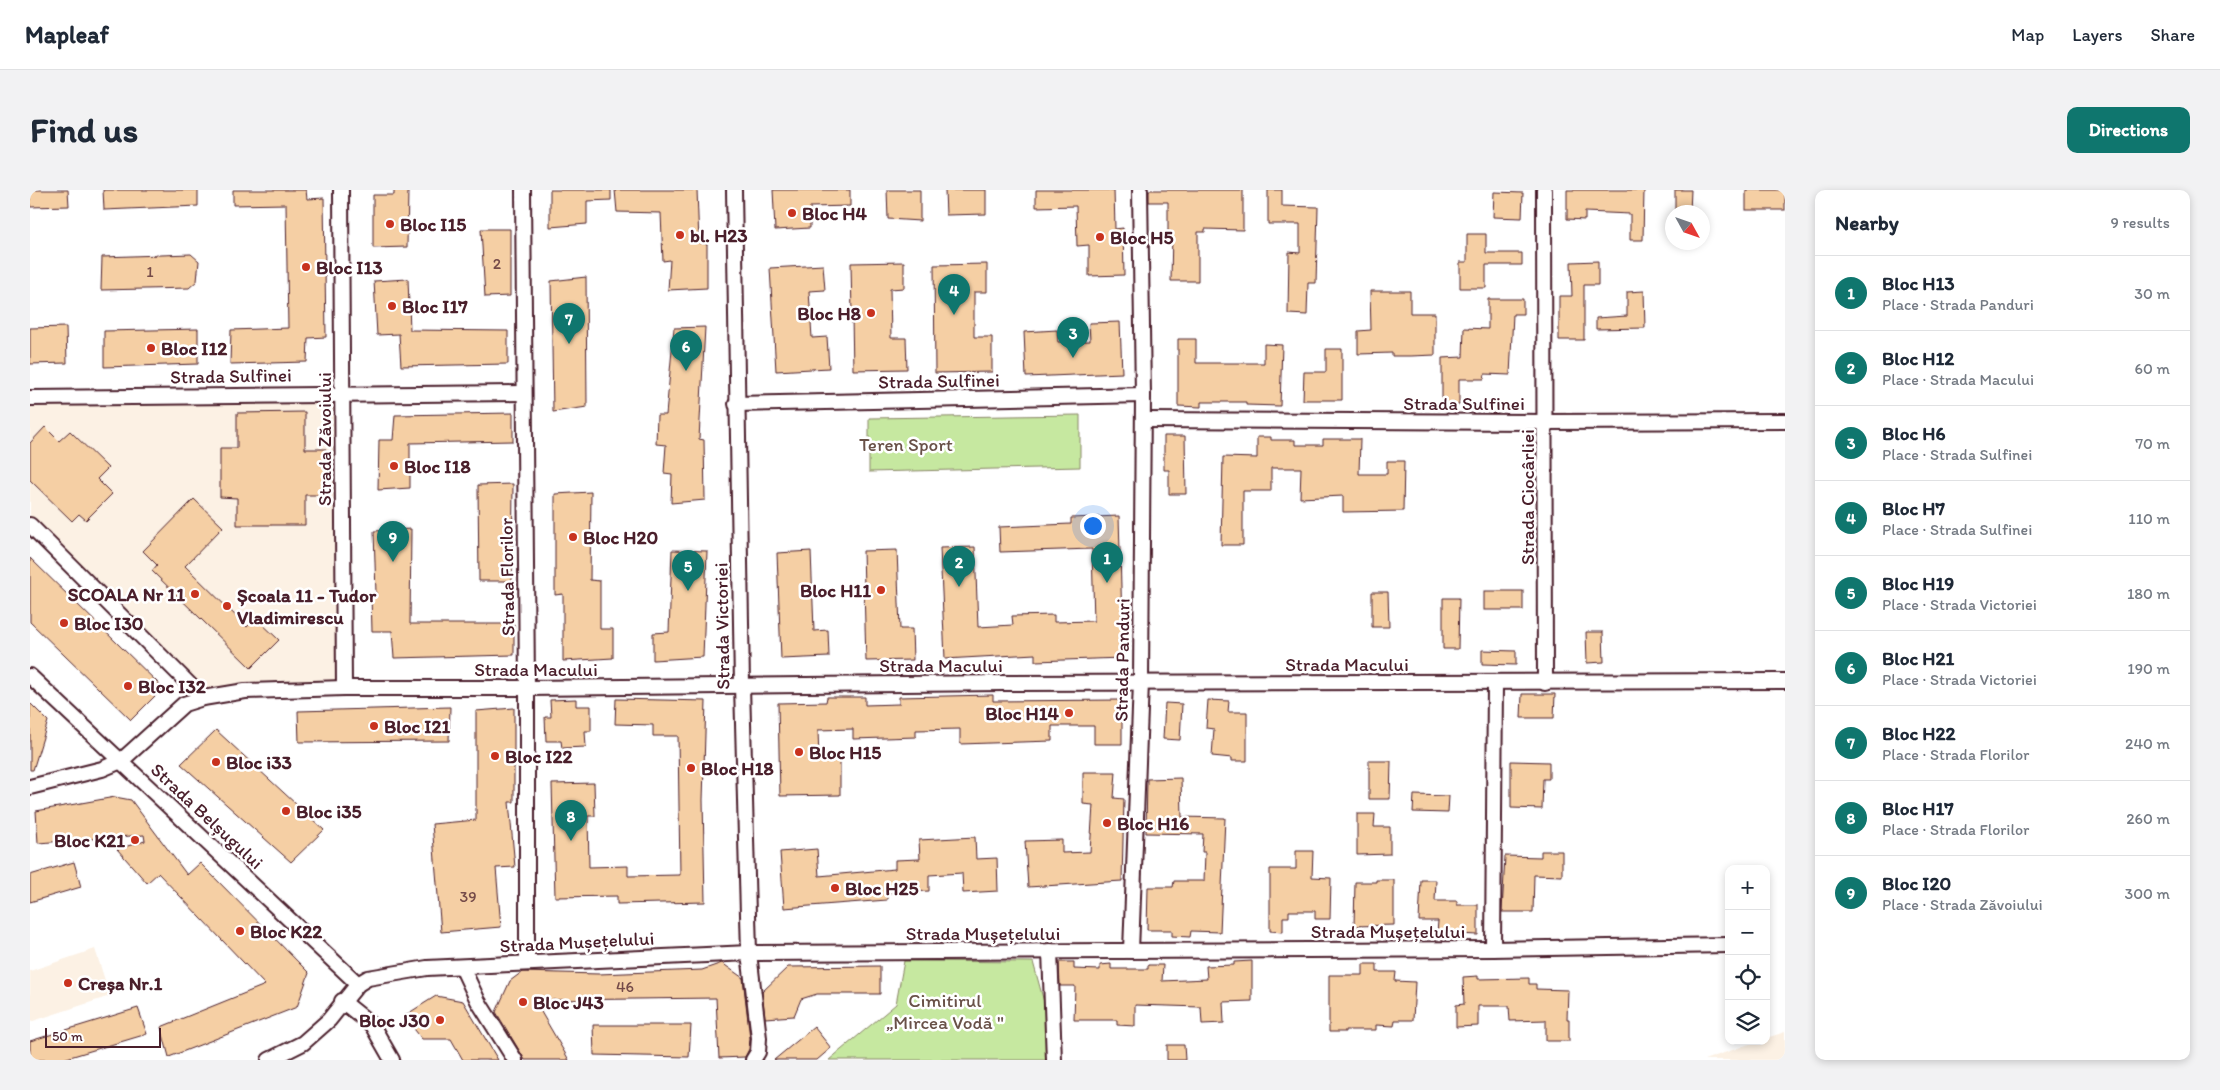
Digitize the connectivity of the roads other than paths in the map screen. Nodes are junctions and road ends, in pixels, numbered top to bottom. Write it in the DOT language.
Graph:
graph roads {
  1 [pos="341,190"];
  2 [pos="523,190"];
  3 [pos="734,190"];
  4 [pos="1140,190"];
  5 [pos="1544,190"];
  6 [pos="523,393"];
  7 [pos="342,394"];
  8 [pos="1143,395"];
  9 [pos="30,398"];
  10 [pos="736,404"];
  11 [pos="1142,420"];
  12 [pos="1785,421"];
  13 [pos="1545,422"];
  14 [pos="30,525"];
  15 [pos="30,676"];
  16 [pos="1141,682"];
  17 [pos="1785,682"];
  18 [pos="1545,683"];
  19 [pos="1495,684"];
  20 [pos="742,685"];
  21 [pos="344,688"];
  22 [pos="527,688"];
  23 [pos="203,698"];
  24 [pos="121,760"];
  25 [pos="30,787"];
  26 [pos="1725,945"];
  27 [pos="1493,949"];
  28 [pos="1050,950"];
  29 [pos="1130,951"];
  30 [pos="749,953"];
  31 [pos="527,963"];
  32 [pos="462,967"];
  33 [pos="358,984"];
  34 [pos="342,1002"];
  35 [pos="270,1060"];
  36 [pos="392,1060"];
  37 [pos="515,1060"];
  38 [pos="753,1060"];
  39 [pos="1054,1060"];
  1 -- 7 [label="street, Strada Zăvoiului"];
  2 -- 6 [label="street, Strada Florilor"];
  3 -- 10 [label="street, Strada Victoriei"];
  4 -- 8 [label="street, Strada Panduri"];
  5 -- 13 [label="street, Strada Ciocârliei"];
  6 -- 7 [label="street, Strada Sulfinei"];
  6 -- 22 [label="street, Strada Florilor"];
  7 -- 9 [label="street, Strada Sulfinei"];
  7 -- 21 [label="street, Strada Zăvoiului"];
  8 -- 10 [label="street, Strada Sulfinei"];
  8 -- 11 [label="street, Strada Panduri"];
  10 -- 20 [label="street, Strada Victoriei"];
  11 -- 13 [label="street, Strada Sulfinei"];
  11 -- 16 [label="street, Strada Panduri"];
  12 -- 13 [label="street, Strada Sulfinei"];
  13 -- 18 [label="street, Strada Ciocârliei"];
  14 -- 23 [label="street"];
  15 -- 24 [label="street, Strada Belșugului"];
  16 -- 19 [label="street, Strada Macului"];
  16 -- 20 [label="street, Strada Macului"];
  16 -- 29 [label="street, Strada Panduri"];
  17 -- 18 [label="street, Strada Macului"];
  18 -- 19 [label="street, Strada Macului"];
  19 -- 27 [label="street"];
  20 -- 22 [label="street, Strada Macului"];
  20 -- 30 [label="street, Strada Victoriei"];
  21 -- 22 [label="street, Strada Macului"];
  21 -- 23 [label="street, Strada Macului"];
  22 -- 31 [label="street, Strada Florilor"];
  23 -- 24 [label="street, Strada Macului"];
  24 -- 25 [label="street, Strada Macului"];
  24 -- 33 [label="street, Strada Belșugului"];
  26 -- 27 [label="street, Strada Mușețelului"];
  27 -- 29 [label="street, Strada Mușețelului"];
  28 -- 29 [label="street, Strada Mușețelului"];
  28 -- 30 [label="street, Strada Mușețelului"];
  28 -- 39 [label="street"];
  30 -- 31 [label="street, Strada Mușețelului"];
  30 -- 38 [label="street, Strada Victoriei"];
  31 -- 32 [label="street, Strada Mușețelului"];
  32 -- 33 [label="street, Strada Mușețelului"];
  32 -- 37 [label="street"];
  33 -- 34 [label="street, Strada Mușețelului"];
  34 -- 35 [label="street, Strada Mușețelului"];
  34 -- 36 [label="street"];
}
